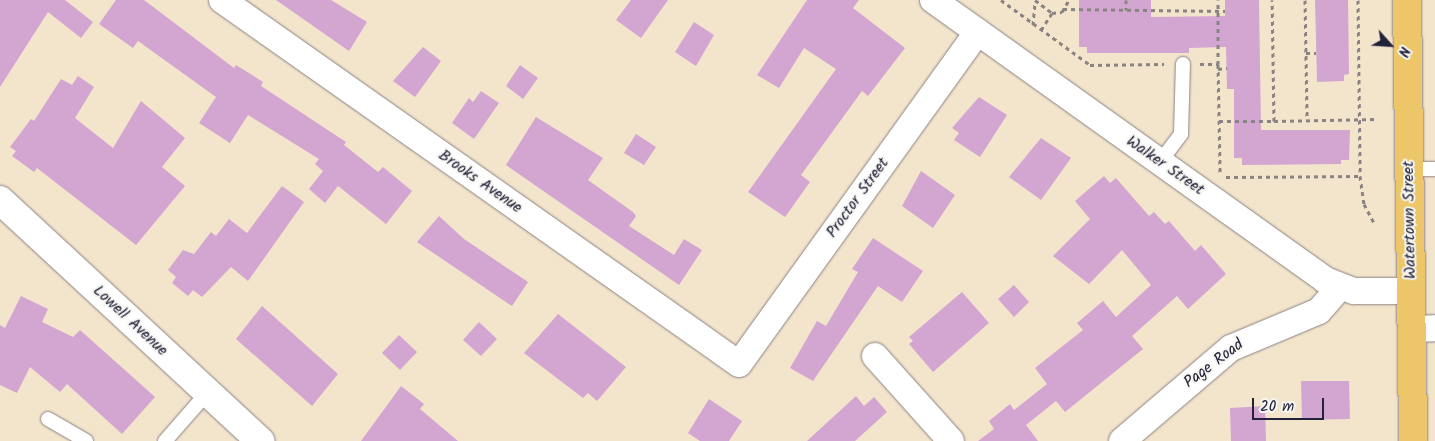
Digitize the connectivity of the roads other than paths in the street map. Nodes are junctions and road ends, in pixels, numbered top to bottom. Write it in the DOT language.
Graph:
graph roads {
  1 [pos="222,0"];
  2 [pos="933,0"];
  3 [pos="1407,0"];
  4 [pos="978,32"];
  5 [pos="1183,64"];
  6 [pos="1160,162"];
  7 [pos="1422,169"];
  8 [pos="0,200"];
  9 [pos="1339,288"];
  10 [pos="1411,291"];
  11 [pos="1423,328"];
  12 [pos="875,356"];
  13 [pos="739,364"];
  14 [pos="207,393"];
  15 [pos="48,419"];
  16 [pos="86,441"];
  17 [pos="165,441"];
  18 [pos="260,441"];
  19 [pos="951,441"];
  20 [pos="1122,441"];
  21 [pos="1413,441"];
  1 -- 13 [label="street, Brooks Avenue"];
  2 -- 4 [label="street, Walker Street"];
  3 -- 7 [label="main road, Watertown Street"];
  4 -- 6 [label="street, Walker Street"];
  4 -- 13 [label="street, Proctor Street"];
  5 -- 6 [label="lane"];
  6 -- 9 [label="street, Walker Street"];
  7 -- 10 [label="main road, Watertown Street"];
  8 -- 14 [label="street, Lowell Avenue"];
  9 -- 10 [label="street"];
  9 -- 20 [label="street, Page Road"];
  10 -- 11 [label="main road, Watertown Street"];
  11 -- 21 [label="main road, Watertown Street"];
  12 -- 19 [label="street"];
  14 -- 17 [label="lane"];
  14 -- 18 [label="street, Lowell Avenue"];
  15 -- 16 [label="lane"];
}
